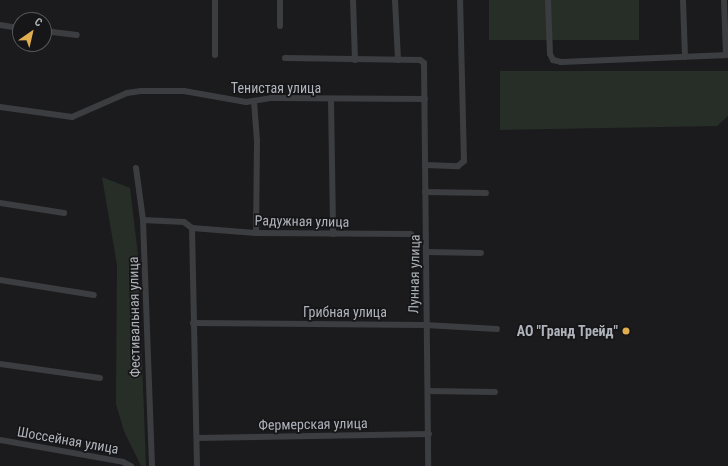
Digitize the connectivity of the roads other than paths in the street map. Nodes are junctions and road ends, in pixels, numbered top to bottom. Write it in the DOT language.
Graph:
graph roads {
  1 [pos="215,0"];
  2 [pos="280,0"];
  3 [pos="353,0"];
  4 [pos="395,0"];
  5 [pos="460,0"];
  6 [pos="548,0"];
  7 [pos="684,0"];
  8 [pos="724,0"];
  9 [pos="0,25"];
  10 [pos="280,26"];
  11 [pos="12,27"];
  12 [pos="52,32"];
  13 [pos="77,35"];
  14 [pos="215,55"];
  15 [pos="727,55"];
  16 [pos="685,56"];
  17 [pos="285,58"];
  18 [pos="355,60"];
  19 [pos="398,60"];
  20 [pos="426,99"];
  21 [pos="331,100"];
  22 [pos="254,101"];
  23 [pos="0,107"];
  24 [pos="425,165"];
  25 [pos="136,168"];
  26 [pos="425,192"];
  27 [pos="486,193"];
  28 [pos="0,203"];
  29 [pos="64,213"];
  30 [pos="143,220"];
  31 [pos="192,228"];
  32 [pos="256,233"];
  33 [pos="333,234"];
  34 [pos="411,234"];
  35 [pos="427,252"];
  36 [pos="481,253"];
  37 [pos="0,280"];
  38 [pos="94,295"];
  39 [pos="193,323"];
  40 [pos="425,325"];
  41 [pos="497,329"];
  42 [pos="0,364"];
  43 [pos="100,378"];
  44 [pos="428,391"];
  45 [pos="495,392"];
  46 [pos="428,434"];
  47 [pos="197,438"];
  48 [pos="0,440"];
  49 [pos="132,466"];
  50 [pos="152,466"];
  51 [pos="197,466"];
  52 [pos="428,466"];
  1 -- 14 [label="street"];
  2 -- 10 [label="street"];
  3 -- 18 [label="street"];
  4 -- 19 [label="street"];
  5 -- 24 [label="street"];
  6 -- 16 [label="street"];
  7 -- 16 [label="street"];
  8 -- 15 [label="street"];
  9 -- 11 [label="street"];
  12 -- 13 [label="street"];
  15 -- 16 [label="street"];
  17 -- 18 [label="street"];
  18 -- 19 [label="street"];
  19 -- 20 [label="street, Лунная улица"];
  20 -- 21 [label="street, Тенистая улица"];
  20 -- 24 [label="street, Лунная улица"];
  21 -- 22 [label="street, Тенистая улица"];
  21 -- 33 [label="street"];
  22 -- 23 [label="street, Тенистая улица"];
  22 -- 32 [label="street"];
  24 -- 26 [label="street, Лунная улица"];
  25 -- 30 [label="street, Фестивальная улица"];
  26 -- 27 [label="street"];
  26 -- 35 [label="street, Лунная улица"];
  28 -- 29 [label="street"];
  30 -- 31 [label="street, Радужная улица"];
  30 -- 50 [label="street, Фестивальная улица"];
  31 -- 32 [label="street, Радужная улица"];
  31 -- 39 [label="street"];
  32 -- 33 [label="street, Радужная улица"];
  33 -- 34 [label="street, Радужная улица"];
  35 -- 36 [label="street"];
  35 -- 40 [label="street, Лунная улица"];
  37 -- 38 [label="street"];
  39 -- 40 [label="street, Грибная улица"];
  39 -- 47 [label="street"];
  40 -- 41 [label="street, Грибная улица"];
  40 -- 44 [label="street, Лунная улица"];
  42 -- 43 [label="street"];
  44 -- 45 [label="street"];
  44 -- 46 [label="street, Лунная улица"];
  46 -- 47 [label="street, Фермерская улица"];
  46 -- 52 [label="street, Лунная улица"];
  47 -- 51 [label="street"];
  48 -- 49 [label="street, Шоссейная улица"];
}
